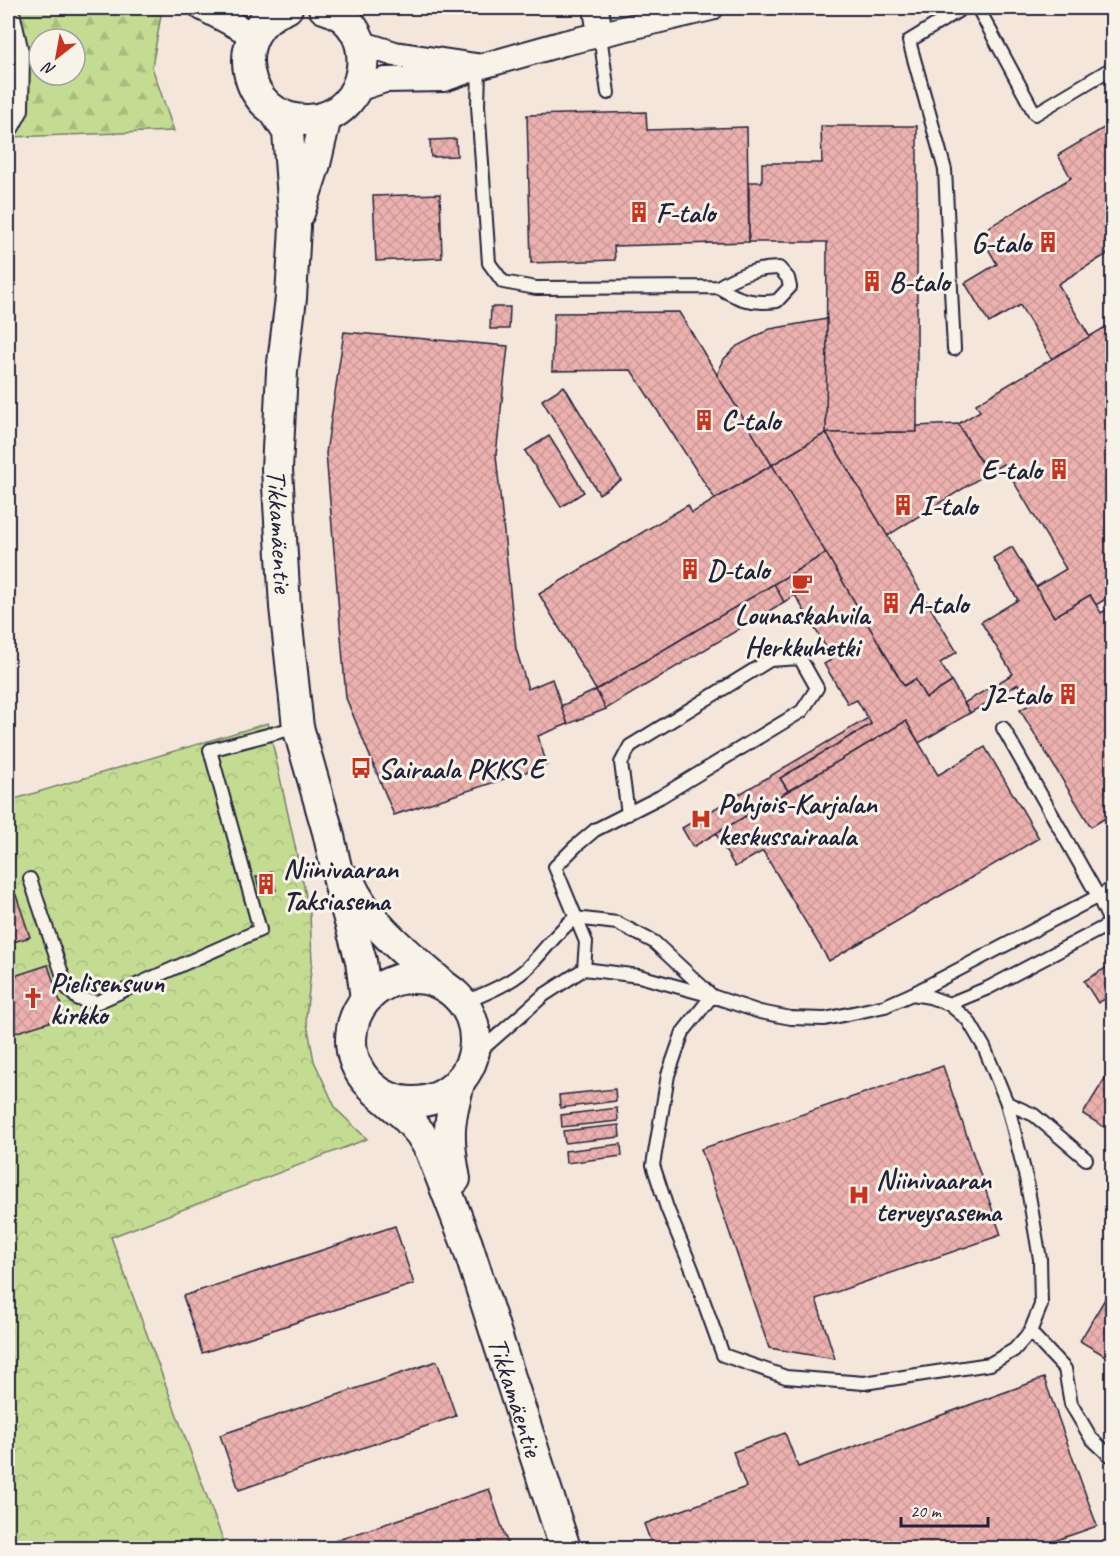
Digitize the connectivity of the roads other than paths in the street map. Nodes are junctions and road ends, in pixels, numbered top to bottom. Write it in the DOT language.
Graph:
graph roads {
  1 [pos="202,8"];
  2 [pos="282,8"];
  3 [pos="327,8"];
  4 [pos="596,8"];
  5 [pos="711,8"];
  6 [pos="963,8"];
  7 [pos="978,8"];
  8 [pos="8,17"];
  9 [pos="253,35"];
  10 [pos="600,35"];
  11 [pos="360,43"];
  12 [pos="478,67"];
  13 [pos="1113,68"];
  14 [pos="357,89"];
  15 [pos="608,93"];
  16 [pos="275,112"];
  17 [pos="326,117"];
  18 [pos="8,124"];
  19 [pos="295,227"];
  20 [pos="718,287"];
  21 [pos="954,349"];
  22 [pos="298,727"];
  23 [pos="1003,729"];
  24 [pos="628,814"];
  25 [pos="328,832"];
  26 [pos="30,879"];
  27 [pos="1113,889"];
  28 [pos="1098,896"];
  29 [pos="575,918"];
  30 [pos="1112,924"];
  31 [pos="584,969"];
  32 [pos="912,994"];
  33 [pos="712,996"];
  34 [pos="456,997"];
  35 [pos="366,999"];
  36 [pos="949,1004"];
  37 [pos="466,1069"];
  38 [pos="376,1090"];
  39 [pos="1007,1102"];
  40 [pos="1086,1159"];
  41 [pos="467,1244"];
  42 [pos="1030,1332"];
  43 [pos="1113,1456"];
  44 [pos="565,1548"];
  1 -- 9 [label="street"];
  2 -- 9 [label="street"];
  3 -- 11 [label="street"];
  4 -- 10 [label="street"];
  5 -- 10 [label="street"];
  6 -- 21 [label="lane"];
  7 -- 13 [label="lane"];
  8 -- 18 [label="street"];
  9 -- 16 [label="street, Tikkamäentie"];
  10 -- 12 [label="street"];
  10 -- 15 [label="lane"];
  11 -- 12 [label="street"];
  11 -- 14 [label="street"];
  12 -- 14 [label="street"];
  12 -- 20 [label="lane"];
  14 -- 17 [label="street"];
  16 -- 17 [label="street"];
  16 -- 19 [label="street, Tikkamäentie"];
  17 -- 19 [label="street, Tikkamäentie"];
  19 -- 22 [label="street, Tikkamäentie"];
  20 -- 20 [label="lane"];
  22 -- 25 [label="street, Tikkamäentie"];
  22 -- 26 [label="lane"];
  23 -- 28 [label="lane"];
  24 -- 24 [label="lane"];
  24 -- 29 [label="lane"];
  25 -- 34 [label="street, Tikkamäentie"];
  25 -- 35 [label="street, Tikkamäentie"];
  27 -- 28 [label="lane"];
  28 -- 30 [label="lane"];
  28 -- 32 [label="lane"];
  29 -- 31 [label="lane"];
  29 -- 33 [label="lane"];
  29 -- 34 [label="lane"];
  30 -- 36 [label="lane"];
  31 -- 33 [label="lane"];
  31 -- 37 [label="lane"];
  32 -- 33 [label="lane"];
  32 -- 36 [label="lane"];
  33 -- 42 [label="lane"];
  34 -- 35 [label="street"];
  34 -- 37 [label="street"];
  35 -- 38 [label="street"];
  36 -- 39 [label="lane"];
  37 -- 38 [label="street"];
  37 -- 41 [label="street, Tikkamäentie"];
  38 -- 41 [label="street, Tikkamäentie"];
  39 -- 40 [label="lane"];
  39 -- 42 [label="lane"];
  41 -- 44 [label="street, Tikkamäentie"];
  42 -- 43 [label="lane"];
}
